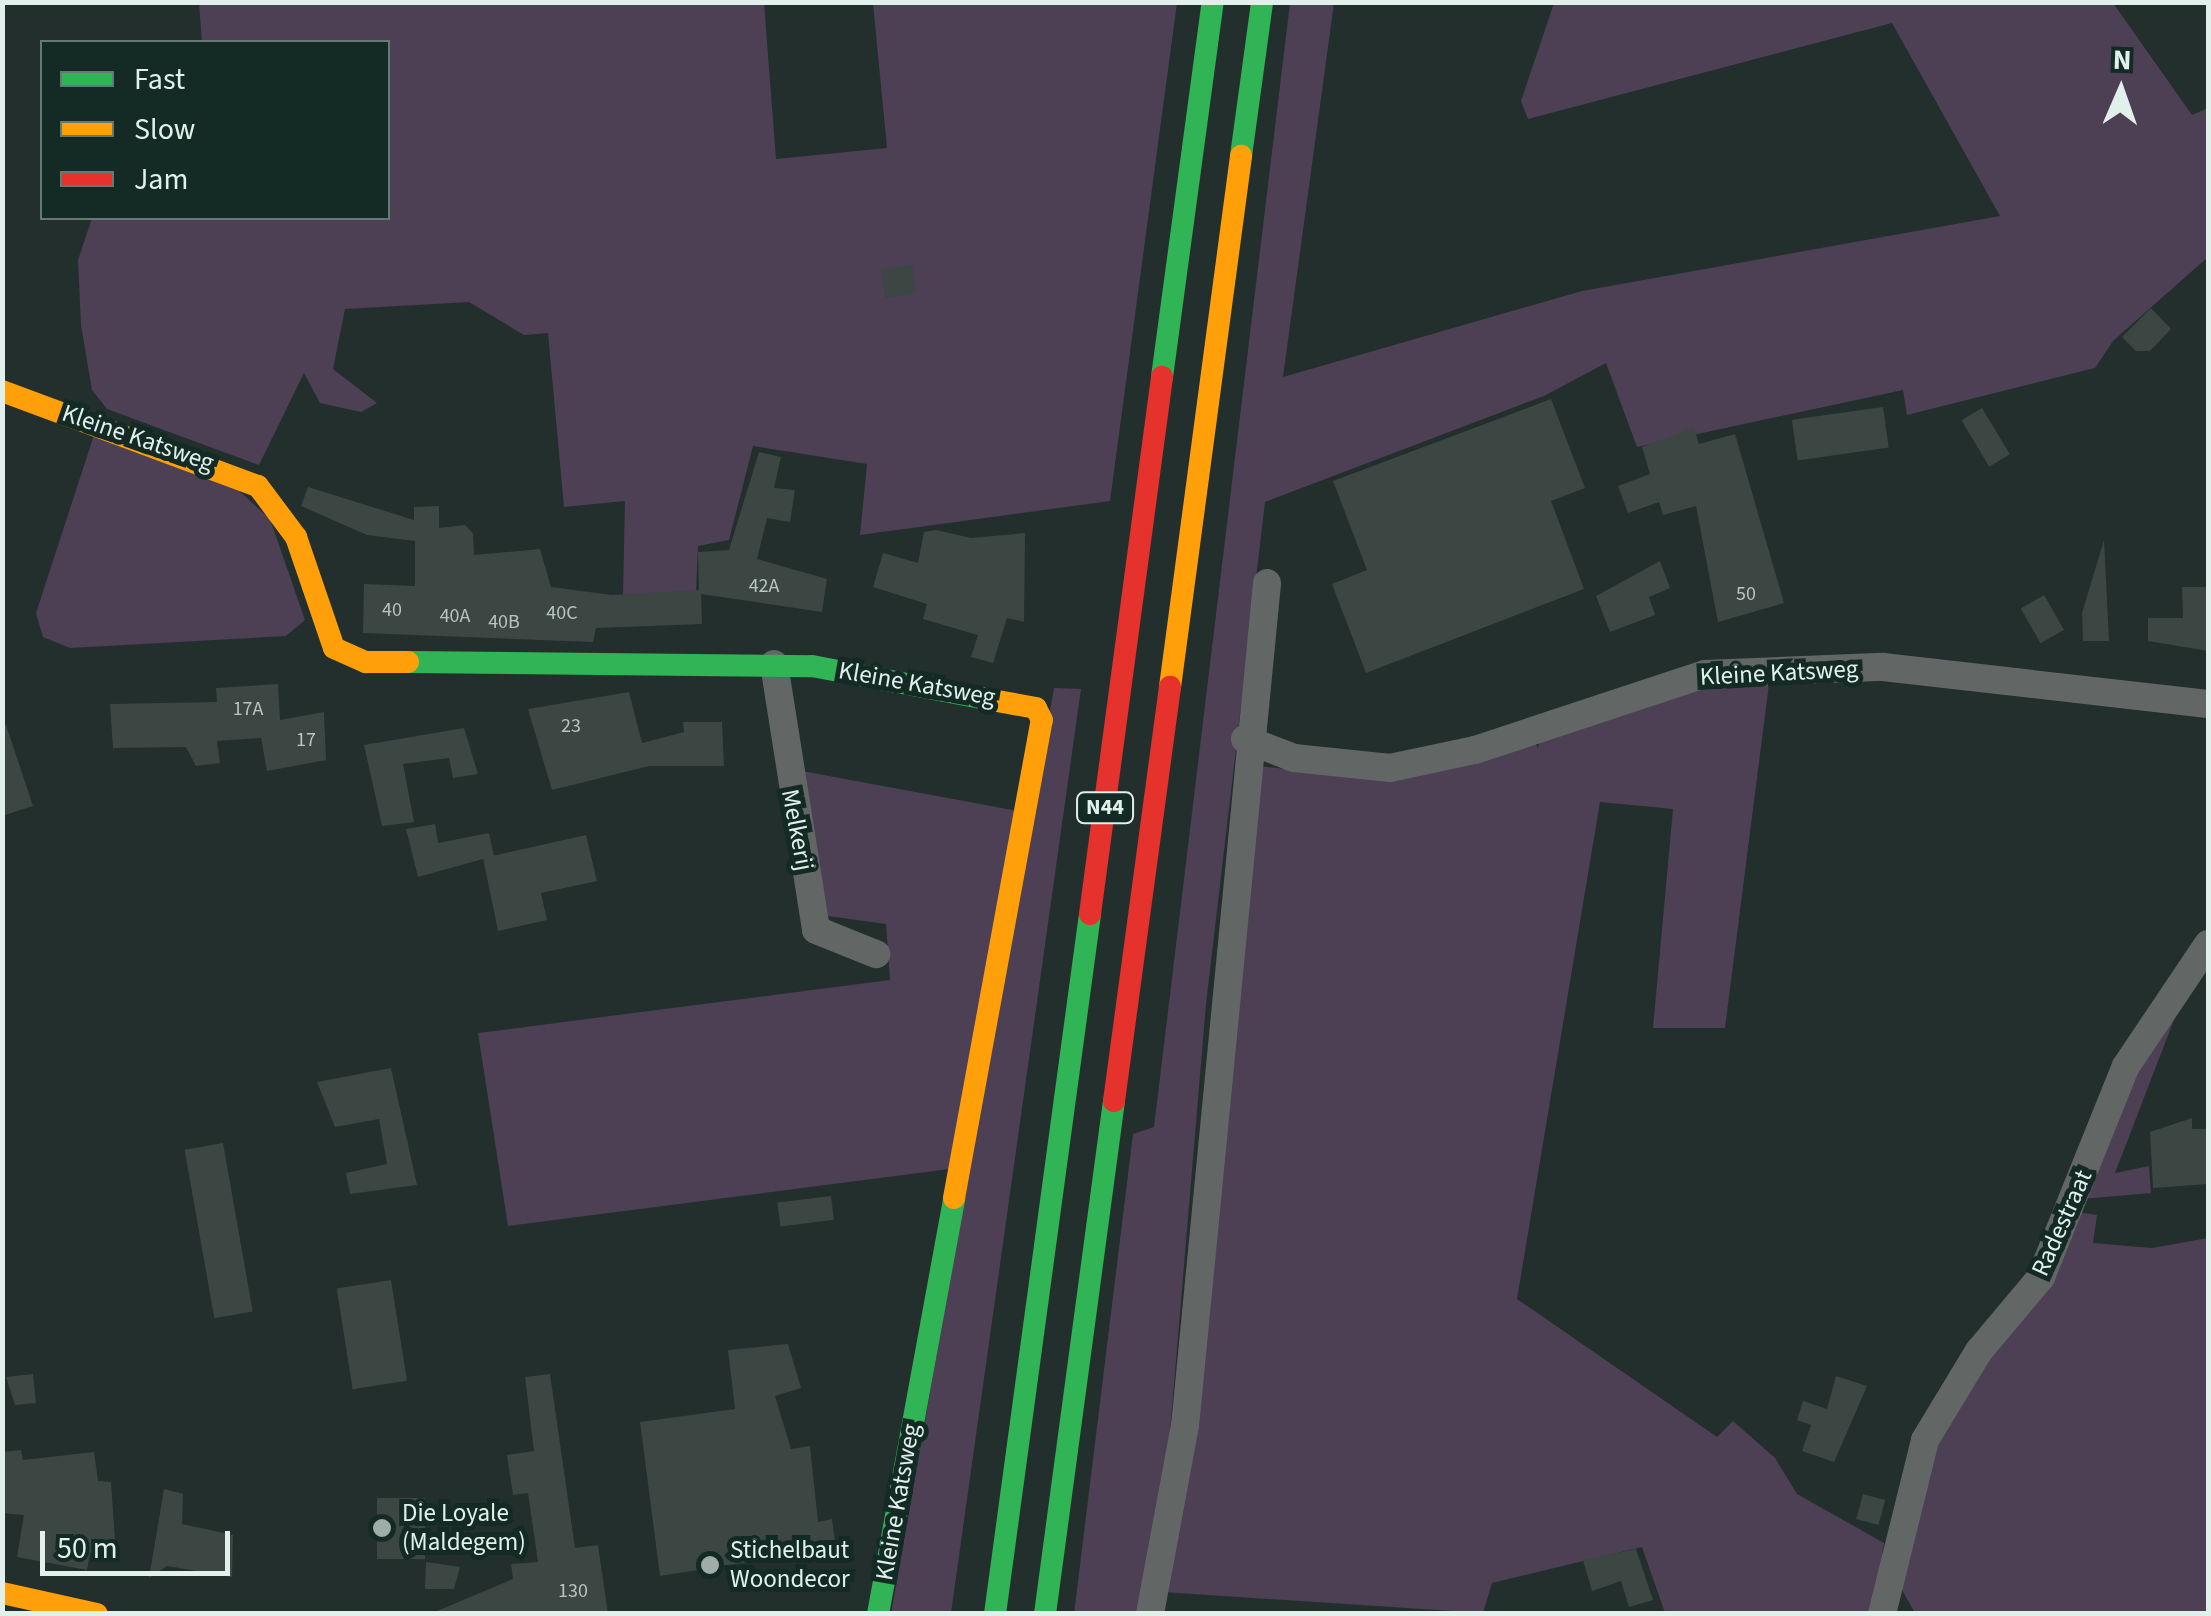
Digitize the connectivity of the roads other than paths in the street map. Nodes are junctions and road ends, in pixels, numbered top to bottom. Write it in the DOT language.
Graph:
graph roads {
  1 [pos="1213,2"];
  2 [pos="1262,2"];
  3 [pos="2,391"];
  4 [pos="1267,583"];
  5 [pos="774,664"];
  6 [pos="2208,704"];
  7 [pos="1245,739"];
  8 [pos="2208,944"];
  9 [pos="876,954"];
  10 [pos="2,1592"];
  11 [pos="98,1614"];
  12 [pos="878,1614"];
  13 [pos="995,1614"];
  14 [pos="1045,1614"];
  15 [pos="1150,1614"];
  16 [pos="1882,1614"];
  1 -- 13 [label="main road, N44"];
  2 -- 14 [label="main road, N44"];
  3 -- 5 [label="main road, Kleine Katsweg"];
  4 -- 7 [label="street"];
  5 -- 9 [label="street, Melkerij"];
  5 -- 12 [label="main road, Kleine Katsweg"];
  6 -- 7 [label="street, Kleine Katsweg"];
  7 -- 15 [label="street"];
  8 -- 16 [label="street, Radestraat"];
  10 -- 11 [label="main road"];
}
